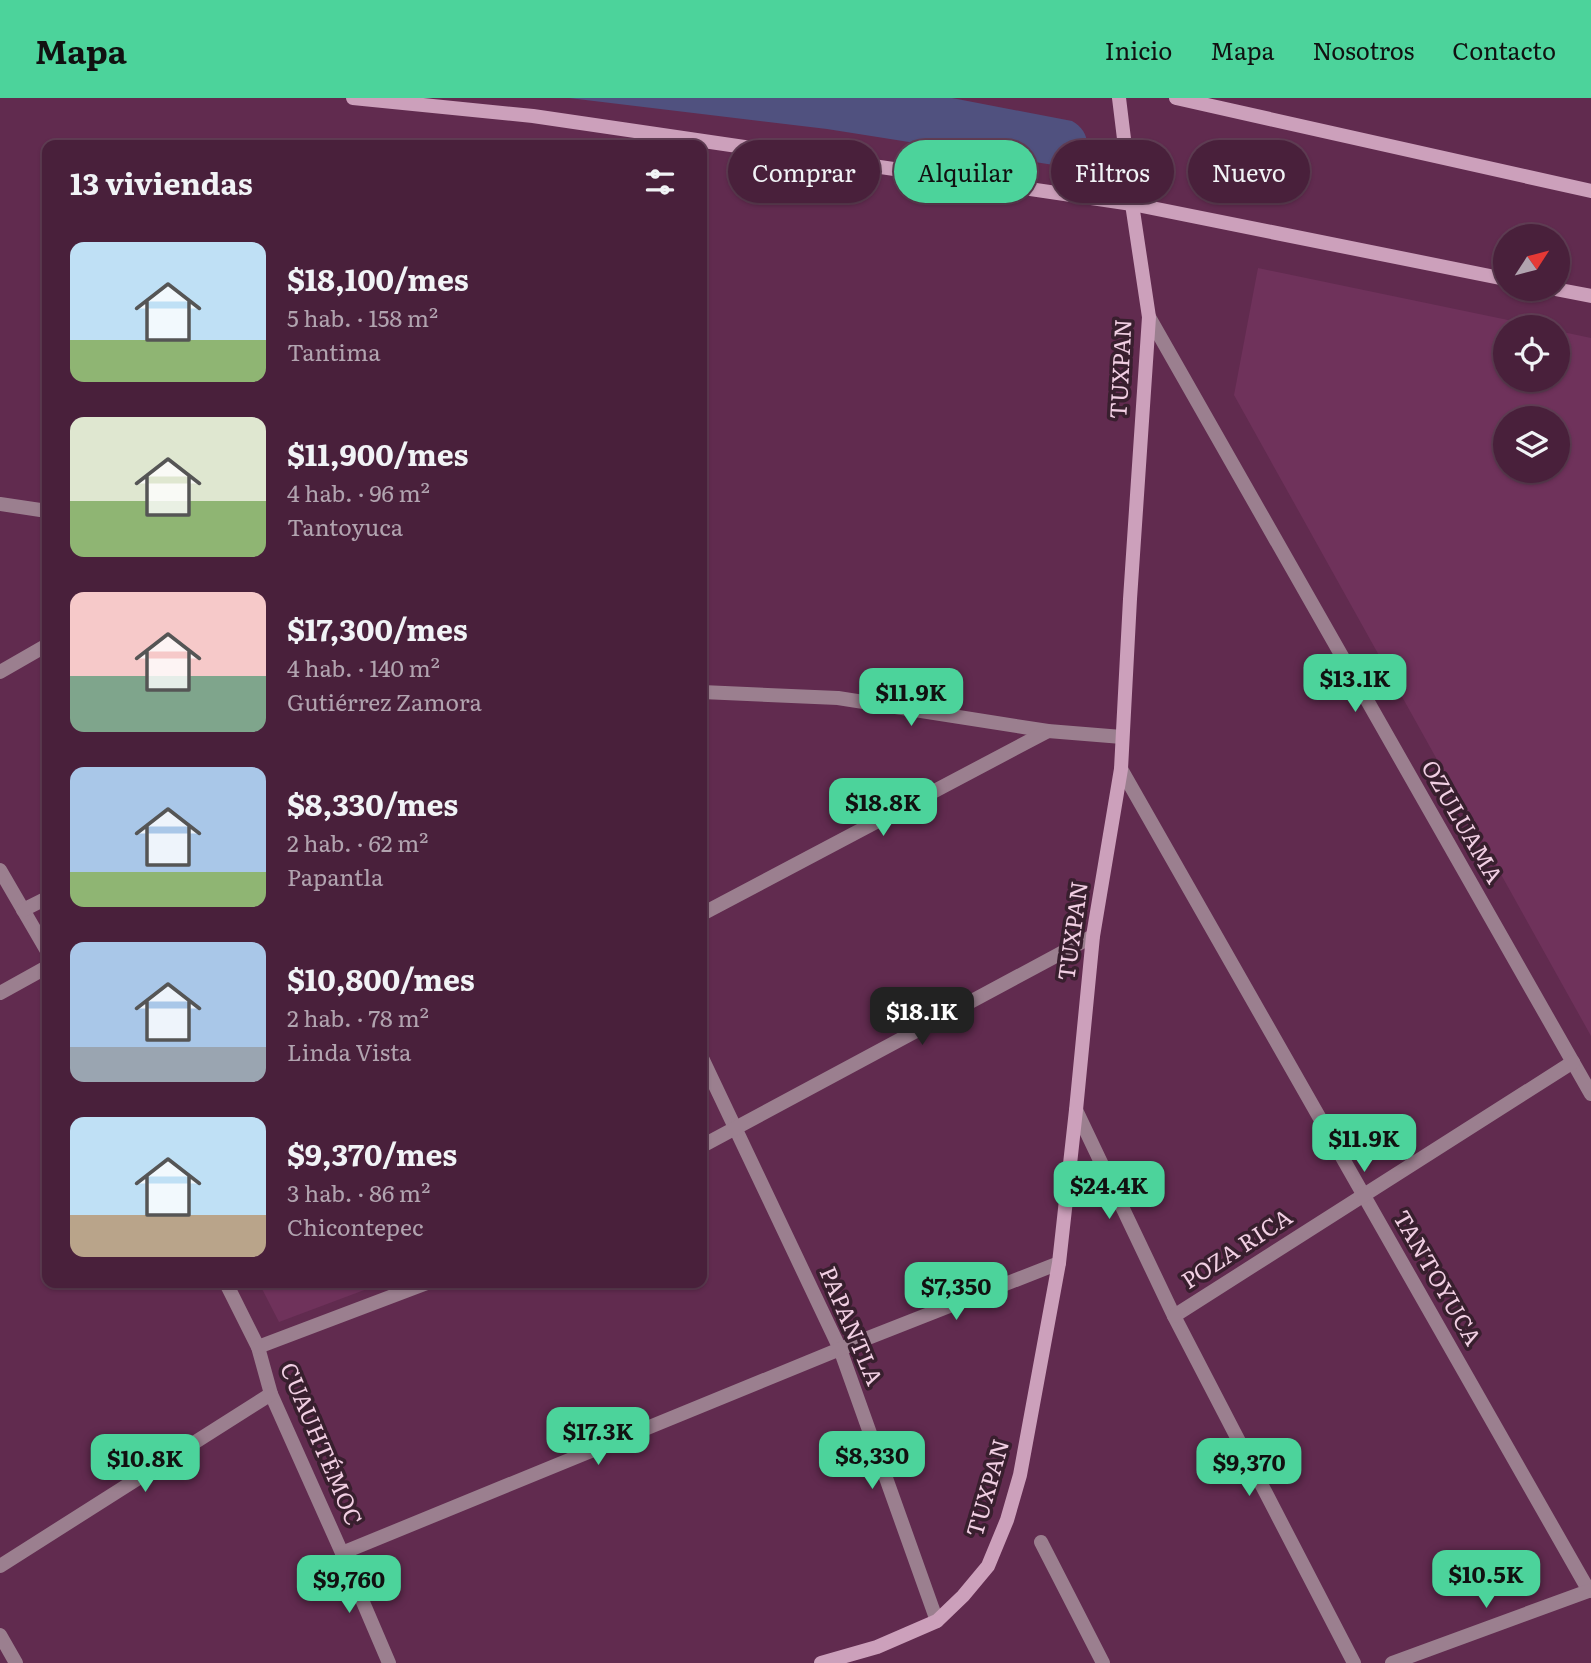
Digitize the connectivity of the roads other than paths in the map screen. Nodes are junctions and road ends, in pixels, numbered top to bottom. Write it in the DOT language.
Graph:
graph roads {
  1 [pos="353,98"];
  2 [pos="1119,98"];
  3 [pos="1176,98"];
  4 [pos="696,140"];
  5 [pos="707,142"];
  6 [pos="1591,191"];
  7 [pos="1132,204"];
  8 [pos="1493,277"];
  9 [pos="1570,292"];
  10 [pos="1591,296"];
  11 [pos="1149,317"];
  12 [pos="0,504"];
  13 [pos="42,510"];
  14 [pos="42,648"];
  15 [pos="0,672"];
  16 [pos="707,692"];
  17 [pos="1048,732"];
  18 [pos="1122,737"];
  19 [pos="1121,769"];
  20 [pos="0,870"];
  21 [pos="42,900"];
  22 [pos="23,910"];
  23 [pos="707,911"];
  24 [pos="1093,936"];
  25 [pos="42,942"];
  26 [pos="42,970"];
  27 [pos="0,993"];
  28 [pos="1573,1062"];
  29 [pos="707,1069"];
  30 [pos="1591,1094"];
  31 [pos="1076,1110"];
  32 [pos="735,1128"];
  33 [pos="707,1143"];
  34 [pos="1364,1195"];
  35 [pos="1059,1263"];
  36 [pos="228,1288"];
  37 [pos="414,1288"];
  38 [pos="1174,1316"];
  39 [pos="258,1347"];
  40 [pos="840,1349"];
  41 [pos="271,1394"];
  42 [pos="1041,1542"];
  43 [pos="342,1553"];
  44 [pos="0,1566"];
  45 [pos="1590,1590"];
  46 [pos="937,1621"];
  47 [pos="0,1635"];
  48 [pos="16,1663"];
  49 [pos="389,1663"];
  50 [pos="821,1663"];
  51 [pos="1103,1663"];
  52 [pos="1354,1663"];
  53 [pos="1392,1663"];
  1 -- 4 [label="main road"];
  2 -- 7 [label="main road, TUXPAN"];
  3 -- 6 [label="main road"];
  5 -- 7 [label="main road"];
  7 -- 8 [label="main road"];
  7 -- 11 [label="main road, TUXPAN"];
  9 -- 10 [label="main road"];
  11 -- 18 [label="main road, TUXPAN"];
  11 -- 28 [label="street, OZULUAMA"];
  12 -- 13 [label="street"];
  14 -- 15 [label="street"];
  16 -- 17 [label="street"];
  17 -- 18 [label="street"];
  17 -- 23 [label="street"];
  18 -- 19 [label="main road, TUXPAN"];
  19 -- 24 [label="main road, TUXPAN"];
  19 -- 34 [label="street, TANTOYUCA"];
  20 -- 22 [label="street"];
  21 -- 22 [label="street"];
  22 -- 25 [label="street"];
  24 -- 31 [label="main road, TUXPAN"];
  24 -- 32 [label="street"];
  26 -- 27 [label="street"];
  28 -- 30 [label="street, OZULUAMA"];
  28 -- 34 [label="street, POZA RICA"];
  29 -- 32 [label="street, PAPANTLA"];
  31 -- 35 [label="main road, TUXPAN"];
  31 -- 38 [label="street"];
  32 -- 33 [label="street"];
  32 -- 40 [label="street, PAPANTLA"];
  34 -- 38 [label="street, POZA RICA"];
  34 -- 45 [label="street, TANTOYUCA"];
  35 -- 40 [label="street"];
  35 -- 46 [label="main road, TUXPAN"];
  36 -- 39 [label="street, CUAUHTÉMOC"];
  37 -- 39 [label="street"];
  38 -- 52 [label="street"];
  39 -- 41 [label="street, CUAUHTÉMOC"];
  40 -- 43 [label="street"];
  40 -- 46 [label="street, PAPANTLA"];
  41 -- 43 [label="street, CUAUHTÉMOC"];
  41 -- 44 [label="street"];
  42 -- 51 [label="street"];
  43 -- 49 [label="street, CUAUHTÉMOC"];
  45 -- 53 [label="street"];
  46 -- 50 [label="main road, TUXPAN"];
  47 -- 48 [label="street"];
}
